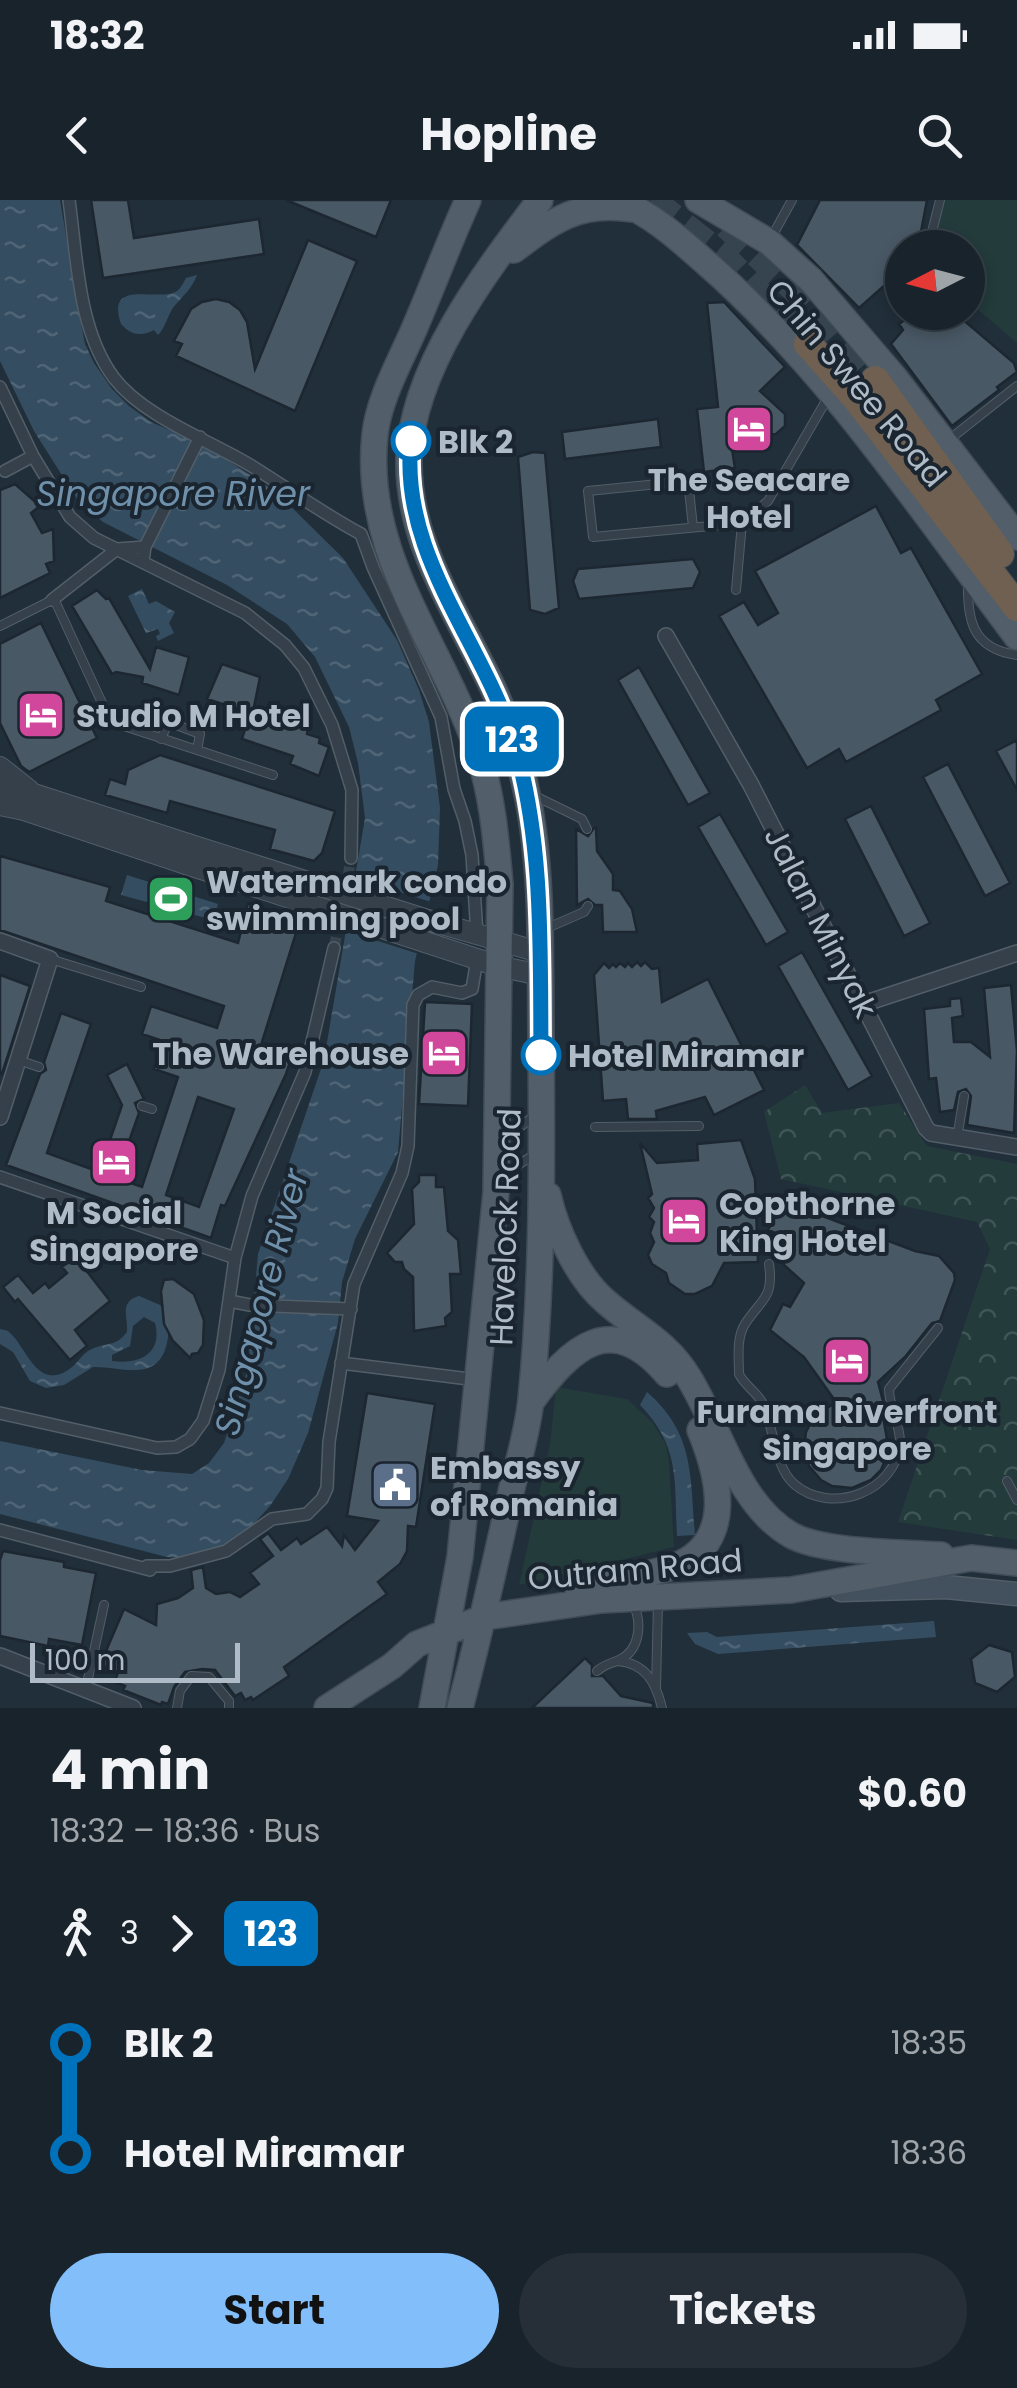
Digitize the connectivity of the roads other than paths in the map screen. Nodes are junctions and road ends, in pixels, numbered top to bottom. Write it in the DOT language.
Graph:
graph roads {
  1 [pos="69,200"];
  2 [pos="451,200"];
  3 [pos="468,200"];
  4 [pos="540,200"];
  5 [pos="617,200"];
  6 [pos="792,200"];
  7 [pos="940,200"];
  8 [pos="708,206"];
  9 [pos="642,211"];
  10 [pos="932,230"];
  11 [pos="454,232"];
  12 [pos="769,242"];
  13 [pos="692,250"];
  14 [pos="490,268"];
  15 [pos="808,344"];
  16 [pos="875,380"];
  17 [pos="1017,386"];
  18 [pos="0,388"];
  19 [pos="831,393"];
  20 [pos="200,436"];
  21 [pos="946,442"];
  22 [pos="33,456"];
  23 [pos="3,472"];
  24 [pos="742,523"];
  25 [pos="693,527"];
  26 [pos="1017,537"];
  27 [pos="117,549"];
  28 [pos="144,554"];
  29 [pos="968,572"];
  30 [pos="1017,576"];
  31 [pos="736,590"];
  32 [pos="52,600"];
  33 [pos="1017,607"];
  34 [pos="0,626"];
  35 [pos="666,636"];
  36 [pos="1017,638"];
  37 [pos="1017,654"];
  38 [pos="161,739"];
  39 [pos="197,750"];
  40 [pos="0,767"];
  41 [pos="273,775"];
  42 [pos="526,792"];
  43 [pos="34,794"];
  44 [pos="1,799"];
  45 [pos="587,828"];
  46 [pos="187,854"];
  47 [pos="350,858"];
  48 [pos="588,906"];
  49 [pos="0,941"];
  50 [pos="334,948"];
  51 [pos="488,950"];
  52 [pos="539,953"];
  53 [pos="1017,953"];
  54 [pos="50,959"];
  55 [pos="141,987"];
  56 [pos="864,1004"];
  57 [pos="18,1060"];
  58 [pos="39,1068"];
  59 [pos="964,1096"];
  60 [pos="542,1109"];
  61 [pos="0,1117"];
  62 [pos="699,1126"];
  63 [pos="594,1127"];
  64 [pos="497,1134"];
  65 [pos="957,1138"];
  66 [pos="1017,1147"];
  67 [pos="543,1161"];
  68 [pos="0,1176"];
  69 [pos="496,1192"];
  70 [pos="235,1258"];
  71 [pos="768,1264"];
  72 [pos="228,1301"];
  73 [pos="351,1309"];
  74 [pos="938,1328"];
  75 [pos="341,1363"];
  76 [pos="668,1363"];
  77 [pos="477,1380"];
  78 [pos="530,1404"];
  79 [pos="0,1413"];
  80 [pos="1007,1482"];
  81 [pos="1017,1500"];
  82 [pos="0,1530"];
  83 [pos="971,1558"];
  84 [pos="1017,1563"];
  85 [pos="791,1590"];
  86 [pos="1017,1594"];
  87 [pos="660,1596"];
  88 [pos="629,1598"];
  89 [pos="560,1604"];
  90 [pos="104,1605"];
  91 [pos="485,1618"];
  92 [pos="448,1629"];
  93 [pos="0,1656"];
  94 [pos="618,1660"];
  95 [pos="598,1671"];
  96 [pos="86,1688"];
  97 [pos="656,1688"];
  98 [pos="133,1708"];
  99 [pos="177,1708"];
  100 [pos="230,1708"];
  101 [pos="327,1708"];
  102 [pos="432,1708"];
  103 [pos="460,1708"];
  104 [pos="662,1708"];
  1 -- 20 [label="street"];
  2 -- 11 [label="main road"];
  3 -- 11 [label="main road, Havelock Road"];
  4 -- 14 [label="main road, Havelock Road"];
  5 -- 9 [label="main road, Chin Swee Road"];
  6 -- 12 [label="lane"];
  7 -- 10 [label="lane"];
  8 -- 12 [label="main road, Chin Swee Road"];
  8 -- 13 [label="main road"];
  9 -- 13 [label="main road, Chin Swee Road"];
  9 -- 14 [label="main road"];
  11 -- 51 [label="main road, Havelock Road"];
  12 -- 21 [label="main road, Chin Swee Road"];
  13 -- 19 [label="main road, Chin Swee Road"];
  14 -- 42 [label="main road, Havelock Road"];
  15 -- 33 [label="highway"];
  16 -- 30 [label="highway"];
  17 -- 21 [label="lane, Chin Swee Road"];
  18 -- 22 [label="street"];
  19 -- 24 [label="lane"];
  19 -- 29 [label="main road, Chin Swee Road"];
  20 -- 28 [label="street"];
  20 -- 51 [label="street"];
  21 -- 26 [label="main road, Chin Swee Road"];
  22 -- 23 [label="street"];
  22 -- 27 [label="street"];
  24 -- 25 [label="lane"];
  24 -- 31 [label="lane"];
  25 -- 25 [label="lane"];
  27 -- 28 [label="street"];
  27 -- 32 [label="street"];
  28 -- 47 [label="street"];
  29 -- 36 [label="main road, Chin Swee Road"];
  29 -- 37 [label="lane"];
  32 -- 34 [label="lane"];
  32 -- 38 [label="lane"];
  35 -- 56 [label="street, Jalan Minyak"];
  38 -- 39 [label="lane"];
  38 -- 39 [label="lane"];
  39 -- 41 [label="lane"];
  40 -- 43 [label="street"];
  42 -- 45 [label="lane"];
  42 -- 52 [label="main road, Havelock Road"];
  43 -- 44 [label="street"];
  43 -- 46 [label="street"];
  44 -- 46 [label="street"];
  46 -- 51 [label="street, bridge"];
  46 -- 51 [label="street, bridge"];
  48 -- 52 [label="lane"];
  49 -- 54 [label="street"];
  50 -- 70 [label="street"];
  51 -- 52 [label="street"];
  51 -- 64 [label="main road, Havelock Road"];
  51 -- 73 [label="street"];
  52 -- 60 [label="main road, Havelock Road"];
  53 -- 56 [label="street"];
  54 -- 55 [label="lane"];
  54 -- 57 [label="street"];
  56 -- 65 [label="street, Jalan Minyak"];
  57 -- 58 [label="lane"];
  57 -- 61 [label="street"];
  59 -- 65 [label="lane"];
  60 -- 64 [label="lane"];
  60 -- 67 [label="main road, Havelock Road"];
  62 -- 63 [label="lane"];
  64 -- 69 [label="main road, Havelock Road"];
  65 -- 66 [label="street, Jalan Minyak"];
  67 -- 69 [label="lane"];
  67 -- 76 [label="main road"];
  67 -- 78 [label="main road, Havelock Road"];
  68 -- 70 [label="street"];
  69 -- 77 [label="main road, Havelock Road"];
  70 -- 72 [label="street"];
  71 -- 74 [label="lane"];
  72 -- 73 [label="street"];
  72 -- 79 [label="street"];
  73 -- 75 [label="street"];
  75 -- 77 [label="street"];
  75 -- 82 [label="street"];
  76 -- 78 [label="main road"];
  76 -- 83 [label="main road"];
  76 -- 89 [label="main road"];
  77 -- 92 [label="main road, Havelock Road"];
  78 -- 91 [label="main road, Havelock Road"];
  80 -- 81 [label="lane"];
  83 -- 84 [label="main road, Outram Road"];
  83 -- 85 [label="main road, Outram Road"];
  85 -- 86 [label="main road, Outram Road"];
  85 -- 87 [label="main road, Outram Road"];
  87 -- 88 [label="main road, Outram Road"];
  87 -- 97 [label="lane"];
  88 -- 89 [label="main road, Outram Road"];
  88 -- 94 [label="lane"];
  89 -- 91 [label="main road, Outram Road"];
  90 -- 96 [label="lane"];
  91 -- 92 [label="main road, Outram Road"];
  91 -- 103 [label="main road, Havelock Road"];
  92 -- 101 [label="main road, Outram Road"];
  92 -- 102 [label="main road, Havelock Road"];
  93 -- 96 [label="street"];
  94 -- 95 [label="lane"];
  94 -- 97 [label="lane"];
  96 -- 98 [label="street"];
  97 -- 104 [label="lane"];
  99 -- 100 [label="lane"];
}
